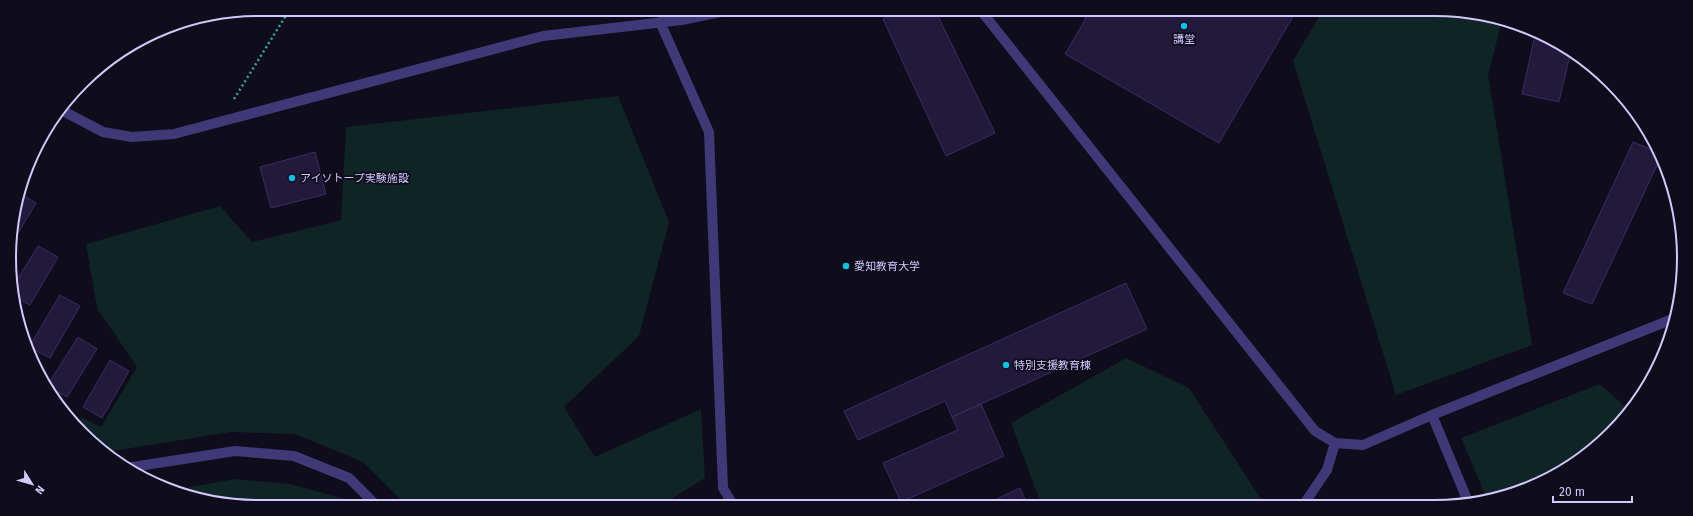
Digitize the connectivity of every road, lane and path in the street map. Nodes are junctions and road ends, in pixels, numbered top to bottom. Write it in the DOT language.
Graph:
graph roads {
  1 [pos="286,16"];
  2 [pos="695,16"];
  3 [pos="985,16"];
  4 [pos="660,22"];
  5 [pos="65,112"];
  6 [pos="219,122"];
  7 [pos="1669,320"];
  8 [pos="1432,415"];
  9 [pos="1335,443"];
  10 [pos="135,467"];
  11 [pos="1467,498"];
  12 [pos="372,500"];
  13 [pos="730,500"];
  14 [pos="1307,500"];
  1 -- 6 [label="path"];
  2 -- 4 [label="street"];
  3 -- 9 [label="street"];
  4 -- 6 [label="street"];
  4 -- 13 [label="street"];
  5 -- 6 [label="street"];
  7 -- 8 [label="street"];
  8 -- 9 [label="street"];
  8 -- 11 [label="street"];
  9 -- 14 [label="street"];
  10 -- 12 [label="street"];
}
